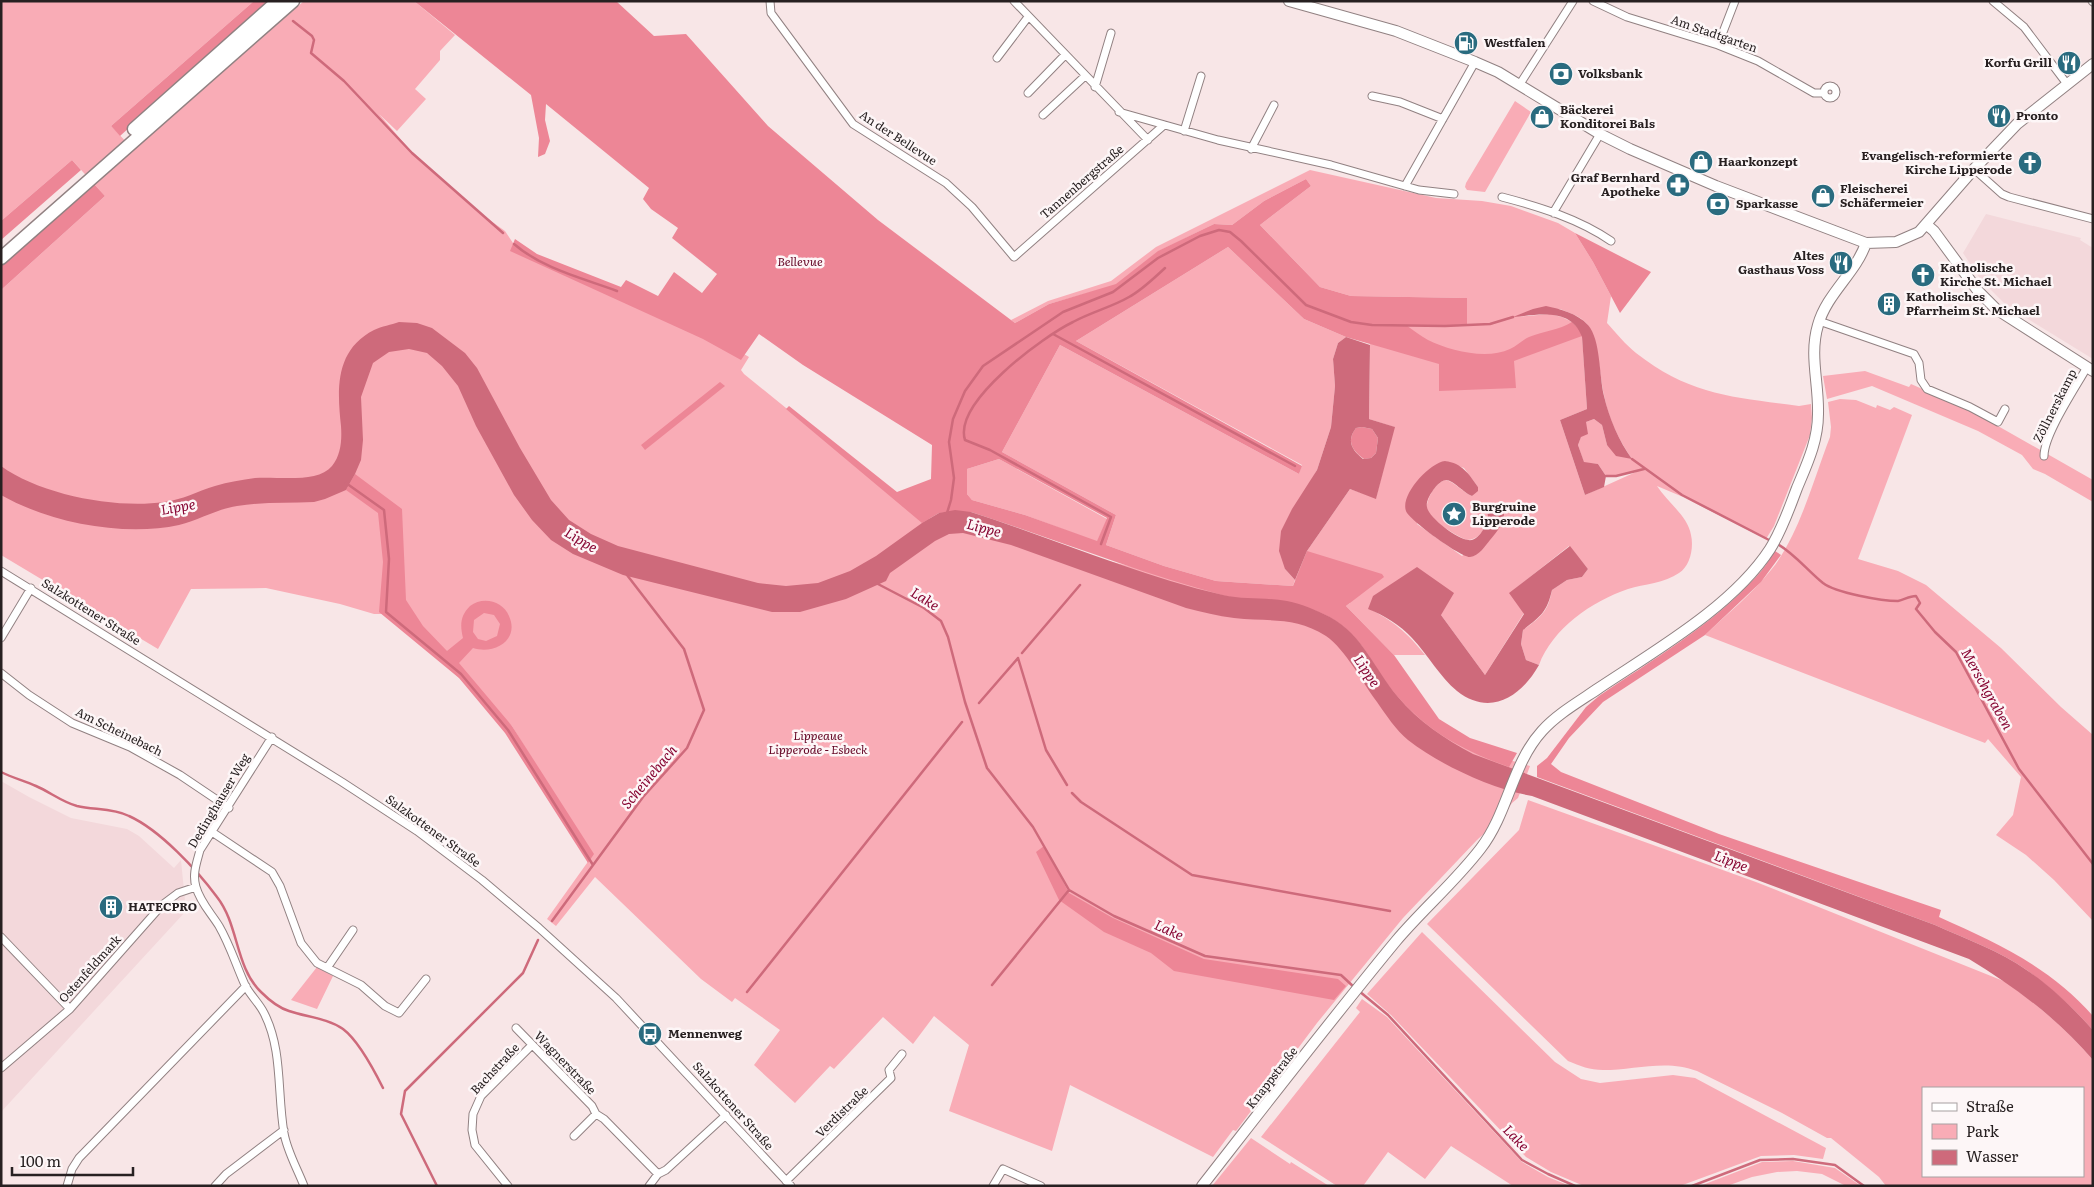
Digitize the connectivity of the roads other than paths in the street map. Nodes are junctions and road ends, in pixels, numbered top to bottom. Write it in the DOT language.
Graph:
graph roads {
  1 [pos="278,1"];
  2 [pos="293,1"];
  3 [pos="770,1"];
  4 [pos="1014,1"];
  5 [pos="1289,1"];
  6 [pos="1573,1"];
  7 [pos="1593,1"];
  8 [pos="1734,1"];
  9 [pos="1993,1"];
  10 [pos="1028,17"];
  11 [pos="1111,33"];
  12 [pos="1718,45"];
  13 [pos="1065,55"];
  14 [pos="997,58"];
  15 [pos="1474,62"];
  16 [pos="2093,64"];
  17 [pos="1085,76"];
  18 [pos="1201,76"];
  19 [pos="1520,84"];
  20 [pos="2067,84"];
  21 [pos="1095,87"];
  22 [pos="1028,93"];
  23 [pos="1824,93"];
  24 [pos="1372,96"];
  25 [pos="1274,105"];
  26 [pos="1119,112"];
  27 [pos="1043,115"];
  28 [pos="1442,119"];
  29 [pos="1164,125"];
  30 [pos="1184,131"];
  31 [pos="1600,134"];
  32 [pos="129,140"];
  33 [pos="1148,140"];
  34 [pos="1251,149"];
  35 [pos="1974,169"];
  36 [pos="82,181"];
  37 [pos="1405,186"];
  38 [pos="1454,194"];
  39 [pos="1502,198"];
  40 [pos="1553,213"];
  41 [pos="2093,219"];
  42 [pos="1927,225"];
  43 [pos="1611,241"];
  44 [pos="1866,243"];
  45 [pos="1,246"];
  46 [pos="1014,256"];
  47 [pos="1,258"];
  48 [pos="1819,321"];
  49 [pos="2090,369"];
  50 [pos="2004,408"];
  51 [pos="2044,456"];
  52 [pos="1,571"];
  53 [pos="31,588"];
  54 [pos="1,638"];
  55 [pos="1,673"];
  56 [pos="272,737"];
  57 [pos="228,808"];
  58 [pos="212,832"];
  59 [pos="196,887"];
  60 [pos="353,930"];
  61 [pos="1,937"];
  62 [pos="328,968"];
  63 [pos="426,979"];
  64 [pos="246,986"];
  65 [pos="70,1009"];
  66 [pos="516,1028"];
  67 [pos="532,1045"];
  68 [pos="902,1054"];
  69 [pos="1,1068"];
  70 [pos="596,1114"];
  71 [pos="726,1115"];
  72 [pos="284,1130"];
  73 [pos="574,1136"];
  74 [pos="658,1174"];
  75 [pos="789,1183"];
  76 [pos="67,1186"];
  77 [pos="214,1186"];
  78 [pos="304,1186"];
  79 [pos="508,1186"];
  80 [pos="649,1186"];
  81 [pos="994,1186"];
  82 [pos="1041,1186"];
  83 [pos="1202,1186"];
  1 -- 32 [label="highway"];
  2 -- 32 [label="highway"];
  3 -- 46 [label="street, An der Bellevue"];
  4 -- 10 [label="street"];
  5 -- 15 [label="street"];
  6 -- 19 [label="street"];
  7 -- 12 [label="street, Am Stadtgarten"];
  8 -- 12 [label="street"];
  9 -- 20 [label="street"];
  10 -- 13 [label="street"];
  10 -- 14 [label="street"];
  11 -- 21 [label="street"];
  12 -- 23 [label="street, Am Stadtgarten"];
  13 -- 17 [label="street"];
  13 -- 22 [label="street"];
  15 -- 19 [label="street"];
  15 -- 28 [label="street"];
  16 -- 20 [label="street"];
  17 -- 21 [label="street"];
  17 -- 27 [label="street"];
  18 -- 30 [label="street"];
  19 -- 31 [label="street"];
  20 -- 35 [label="street"];
  21 -- 26 [label="street"];
  24 -- 28 [label="street"];
  25 -- 34 [label="street"];
  26 -- 29 [label="street"];
  26 -- 33 [label="street"];
  28 -- 37 [label="street"];
  29 -- 30 [label="street"];
  29 -- 33 [label="street, Tannenbergstraße"];
  30 -- 34 [label="street"];
  31 -- 40 [label="street"];
  31 -- 44 [label="street"];
  32 -- 36 [label="highway"];
  33 -- 46 [label="street, Tannenbergstraße"];
  34 -- 37 [label="street"];
  35 -- 41 [label="street"];
  35 -- 42 [label="street"];
  36 -- 45 [label="highway"];
  36 -- 47 [label="highway"];
  37 -- 38 [label="street"];
  39 -- 40 [label="street"];
  40 -- 43 [label="street"];
  42 -- 44 [label="street"];
  42 -- 49 [label="street"];
  44 -- 48 [label="street, Knappstraße"];
  48 -- 50 [label="street"];
  48 -- 83 [label="street, Knappstraße"];
  49 -- 51 [label="street, Zöllnerskamp"];
  52 -- 53 [label="street, Salzkottener Straße"];
  53 -- 54 [label="street"];
  53 -- 56 [label="street, Salzkottener Straße"];
  55 -- 57 [label="street, Am Scheinebach"];
  56 -- 57 [label="street, Dedinghauser Weg"];
  56 -- 71 [label="street, Salzkottener Straße"];
  57 -- 58 [label="street, Dedinghauser Weg"];
  58 -- 59 [label="street, Dedinghauser Weg"];
  58 -- 62 [label="street"];
  59 -- 64 [label="street, Dedinghauser Weg"];
  59 -- 65 [label="street, Ostenfeldmark"];
  60 -- 62 [label="street"];
  61 -- 65 [label="street"];
  62 -- 63 [label="street"];
  64 -- 72 [label="street, Dedinghauser Weg"];
  64 -- 76 [label="street"];
  65 -- 69 [label="street, Ostenfeldmark"];
  66 -- 67 [label="street, Wagnerstraße"];
  67 -- 70 [label="street, Wagnerstraße"];
  67 -- 79 [label="street, Bachstraße"];
  68 -- 75 [label="street, Verdistraße"];
  70 -- 73 [label="street, Wagnerstraße"];
  70 -- 74 [label="street, Wagnerstraße"];
  71 -- 74 [label="street"];
  71 -- 75 [label="street, Salzkottener Straße"];
  72 -- 77 [label="street"];
  72 -- 78 [label="street, Dedinghauser Weg"];
  74 -- 80 [label="street"];
  81 -- 82 [label="street"];
}
